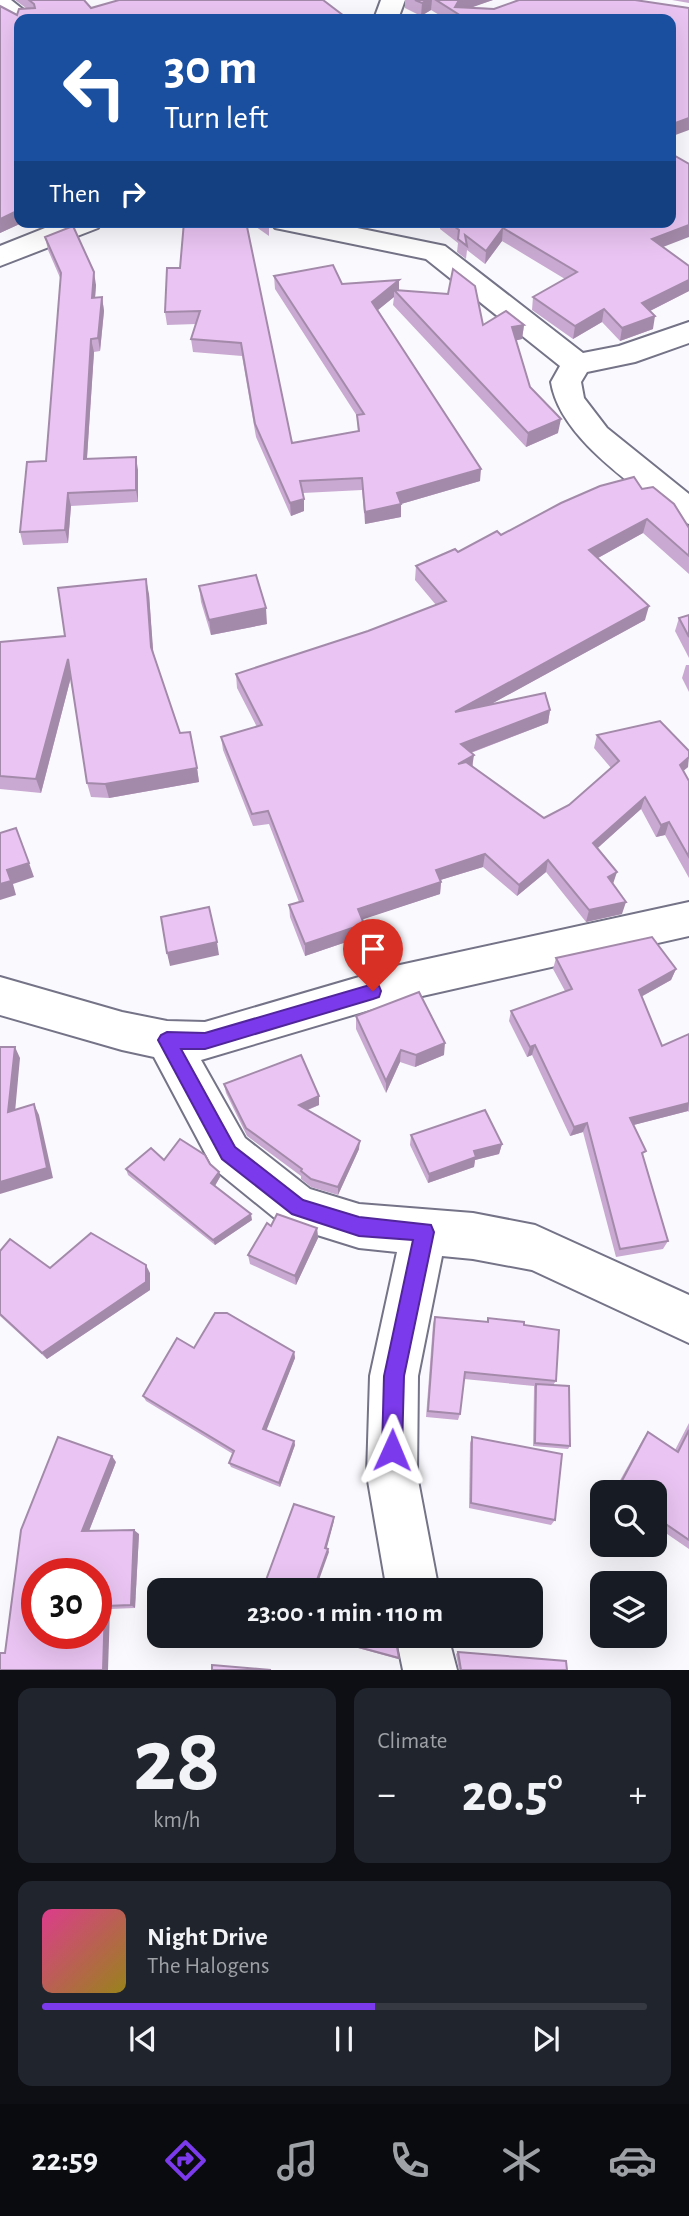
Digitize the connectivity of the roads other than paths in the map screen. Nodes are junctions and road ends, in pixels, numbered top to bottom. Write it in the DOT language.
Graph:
graph roads {
  1 [pos="0,3"];
  2 [pos="16,14"];
  3 [pos="70,228"];
  4 [pos="315,228"];
  5 [pos="0,257"];
  6 [pos="689,332"];
  7 [pos="577,364"];
  8 [pos="689,512"];
  9 [pos="689,919"];
  10 [pos="0,996"];
  11 [pos="167,1040"];
  12 [pos="424,1232"];
  13 [pos="689,1319"];
  14 [pos="411,1578"];
  15 [pos="425,1648"];
  16 [pos="430,1670"];
  1 -- 2 [label="street"];
  3 -- 5 [label="street"];
  4 -- 7 [label="street"];
  6 -- 7 [label="street"];
  7 -- 8 [label="street"];
  9 -- 11 [label="street"];
  10 -- 11 [label="street"];
  11 -- 12 [label="street"];
  12 -- 13 [label="street"];
  12 -- 14 [label="street"];
  15 -- 16 [label="street"];
}
